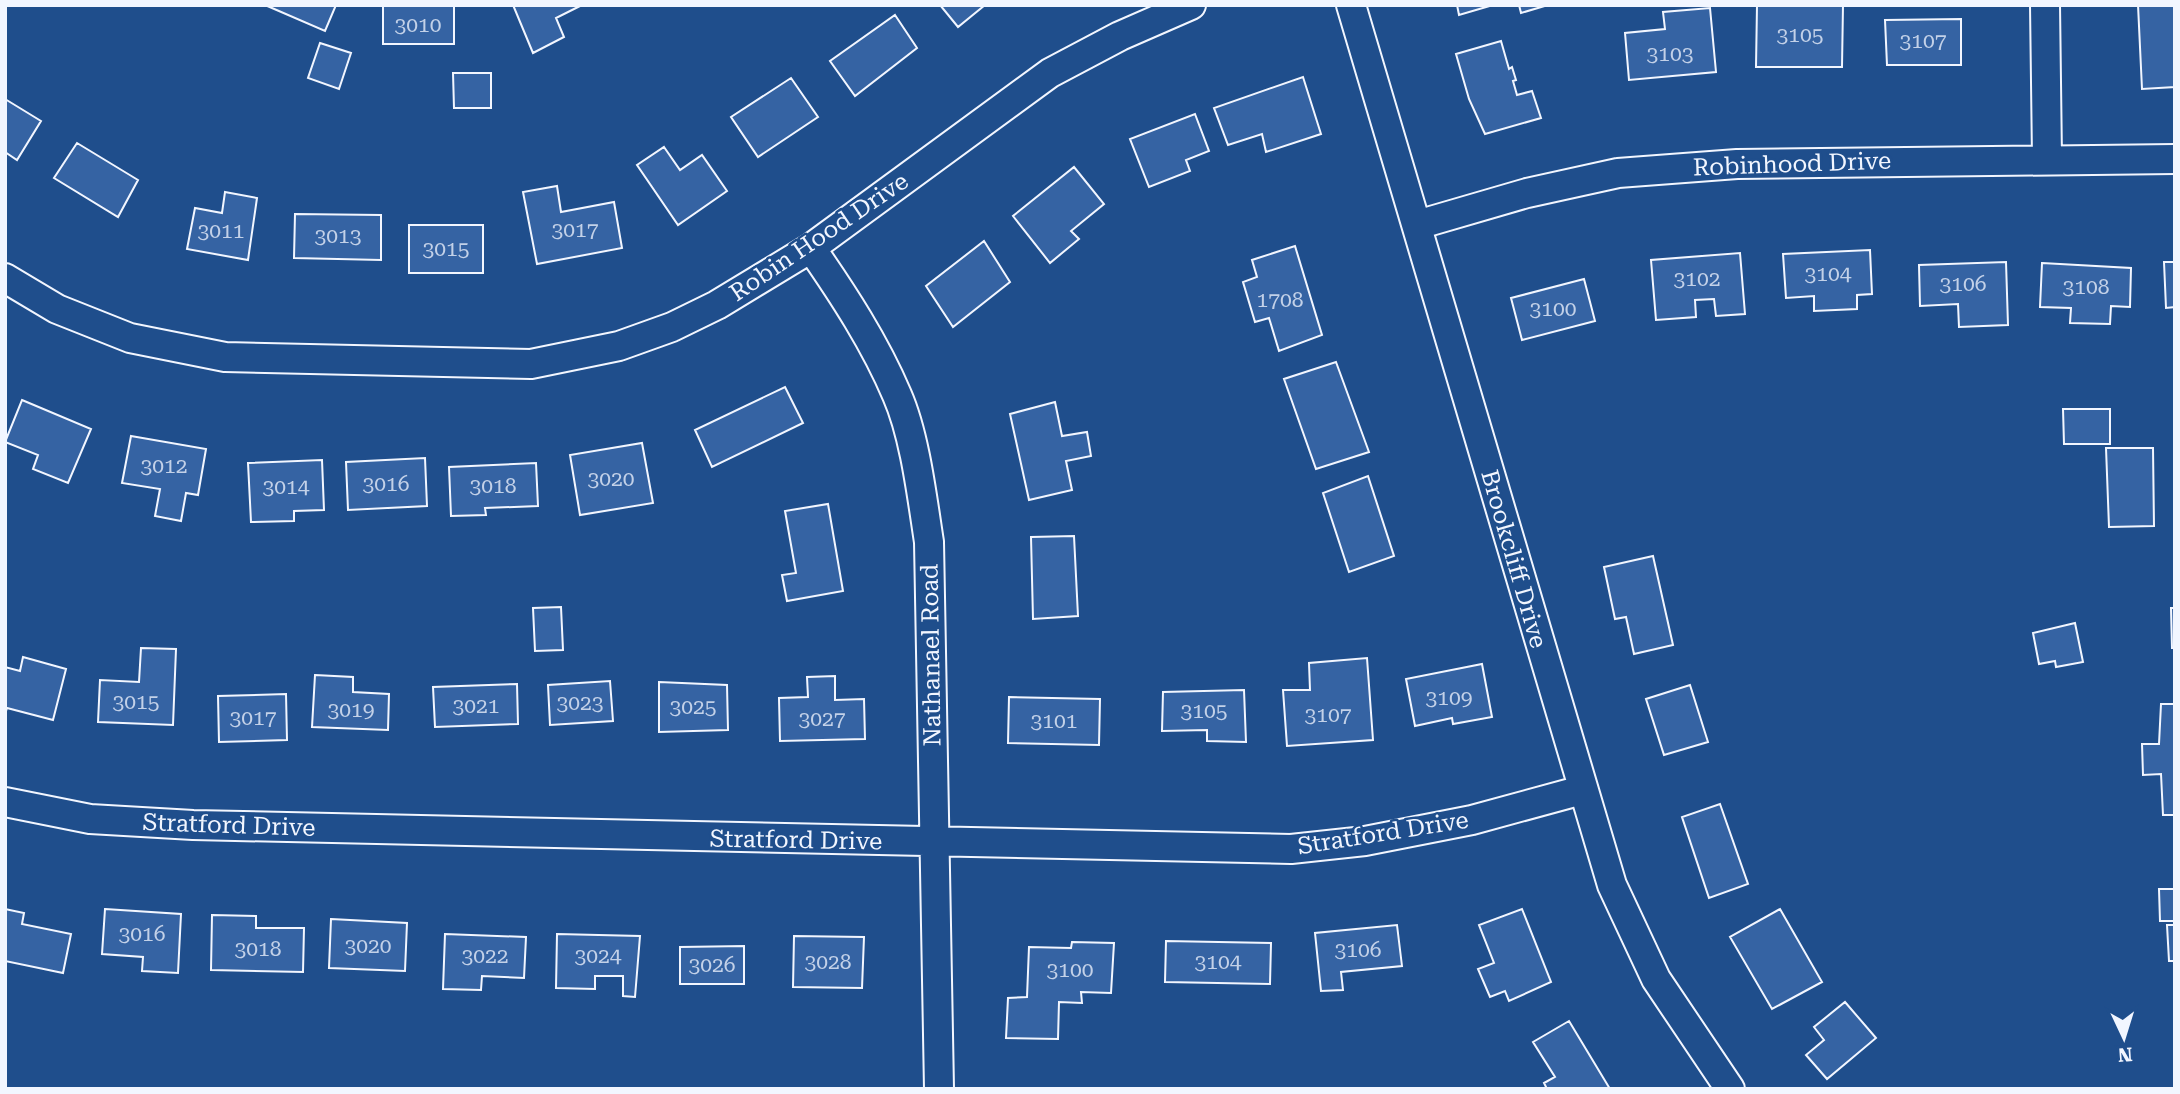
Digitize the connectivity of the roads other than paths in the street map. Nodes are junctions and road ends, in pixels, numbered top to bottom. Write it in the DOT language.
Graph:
graph roads {
  1 [pos="1191,5"];
  2 [pos="1352,5"];
  3 [pos="2045,5"];
  4 [pos="2047,159"];
  5 [pos="2175,159"];
  6 [pos="1417,225"];
  7 [pos="811,248"];
  8 [pos="5,278"];
  9 [pos="1582,790"];
  10 [pos="5,802"];
  11 [pos="935,842"];
  12 [pos="939,1089"];
  13 [pos="1730,1089"];
  1 -- 7 [label="street, Robin Hood Drive"];
  2 -- 6 [label="street, Brookcliff Drive"];
  3 -- 4 [label="street"];
  4 -- 5 [label="street, Robinhood Drive"];
  4 -- 6 [label="street, Robinhood Drive"];
  6 -- 9 [label="street, Brookcliff Drive"];
  7 -- 8 [label="street, Robin Hood Drive"];
  7 -- 11 [label="street, Nathanael Road"];
  9 -- 11 [label="street, Stratford Drive"];
  9 -- 13 [label="street, Brookcliff Drive"];
  10 -- 11 [label="street, Stratford Drive"];
  11 -- 12 [label="street, Nathanael Road"];
}
